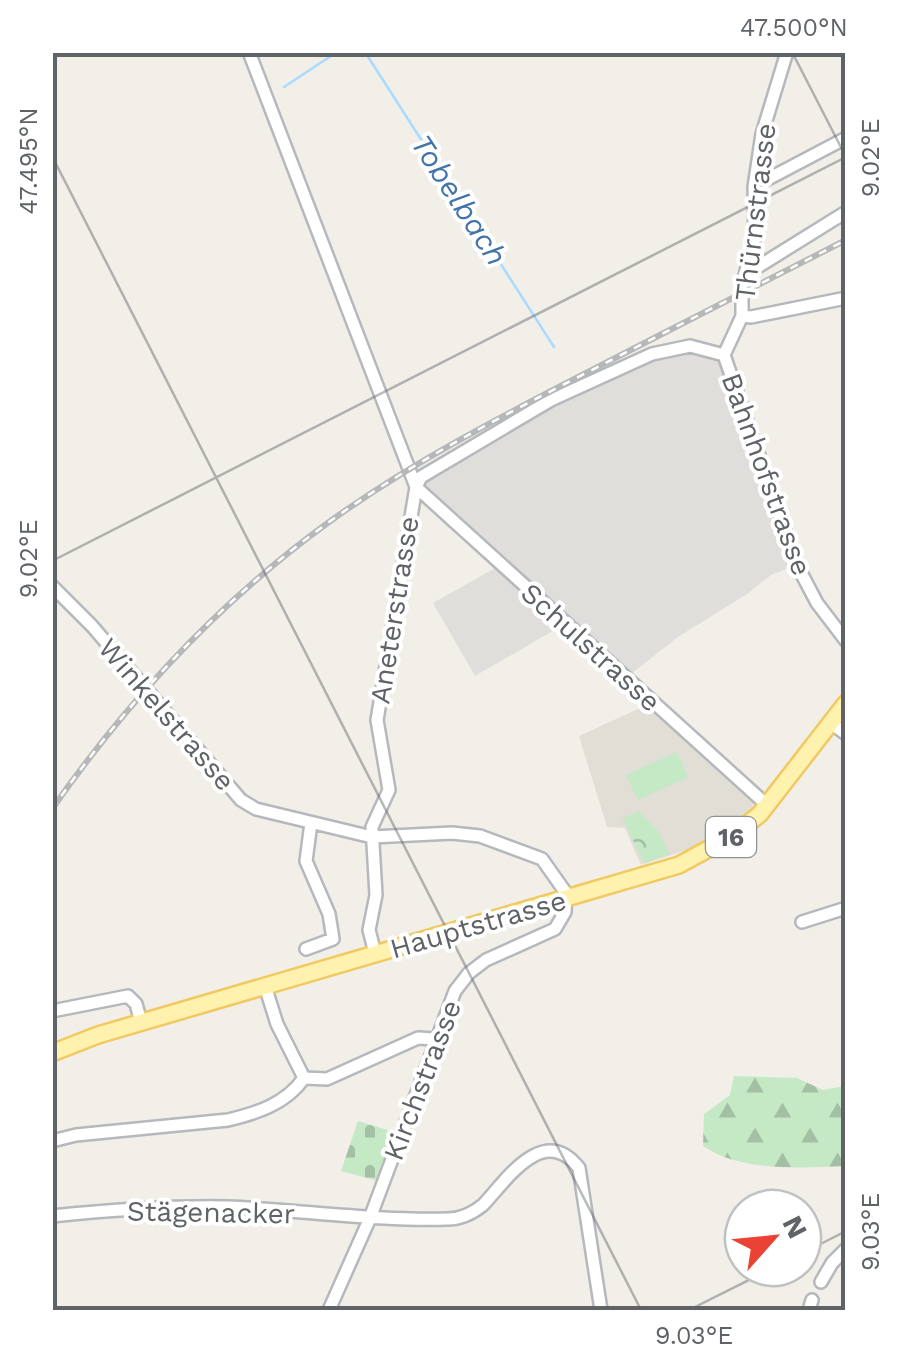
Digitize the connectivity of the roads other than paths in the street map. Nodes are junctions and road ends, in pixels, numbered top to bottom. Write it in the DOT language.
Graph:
graph roads {
  1 [pos="248,52"];
  2 [pos="787,52"];
  3 [pos="846,138"];
  4 [pos="756,180"];
  5 [pos="846,212"];
  6 [pos="748,272"];
  7 [pos="846,298"];
  8 [pos="742,316"];
  9 [pos="724,355"];
  10 [pos="416,486"];
  11 [pos="52,586"];
  12 [pos="846,641"];
  13 [pos="846,704"];
  14 [pos="831,723"];
  15 [pos="846,734"];
  16 [pos="768,806"];
  17 [pos="311,822"];
  18 [pos="372,837"];
  19 [pos="566,898"];
  20 [pos="846,908"];
  21 [pos="802,922"];
  22 [pos="306,950"];
  23 [pos="375,953"];
  24 [pos="266,986"];
  25 [pos="52,1011"];
  26 [pos="141,1022"];
  27 [pos="435,1038"];
  28 [pos="52,1053"];
  29 [pos="304,1078"];
  30 [pos="52,1141"];
  31 [pos="52,1216"];
  32 [pos="370,1218"];
  33 [pos="846,1249"];
  34 [pos="823,1277"];
  35 [pos="329,1310"];
  36 [pos="601,1310"];
  1 -- 10 [label="street, Aneterstrasse"];
  2 -- 4 [label="street, Thürnstrasse"];
  3 -- 4 [label="street"];
  4 -- 6 [label="street, Thürnstrasse"];
  5 -- 6 [label="street"];
  6 -- 8 [label="street, Thürnstrasse"];
  7 -- 8 [label="street"];
  8 -- 9 [label="street, Bahnhofstrasse"];
  9 -- 10 [label="street, Bahnhofstrasse"];
  9 -- 12 [label="street, Bahnhofstrasse"];
  10 -- 16 [label="street, Schulstrasse"];
  10 -- 18 [label="street, Aneterstrasse"];
  11 -- 17 [label="street, Winkelstrasse"];
  13 -- 14 [label="main road, Hauptstrasse / 16"];
  14 -- 15 [label="street"];
  14 -- 16 [label="main road, Hauptstrasse / 16"];
  16 -- 19 [label="main road, Hauptstrasse / 16"];
  17 -- 18 [label="street, Winkelstrasse"];
  17 -- 22 [label="street"];
  18 -- 19 [label="street, Winkelstrasse"];
  18 -- 23 [label="street, Aneterstrasse"];
  19 -- 23 [label="main road, Hauptstrasse / 16"];
  19 -- 27 [label="street, Kirchstrasse"];
  20 -- 21 [label="street"];
  23 -- 24 [label="main road, Hauptstrasse / 16"];
  24 -- 26 [label="main road, Hauptstrasse / 16"];
  24 -- 29 [label="street"];
  25 -- 26 [label="street"];
  26 -- 28 [label="main road, Hauptstrasse / 16"];
  27 -- 29 [label="street"];
  27 -- 32 [label="street, Kirchstrasse"];
  29 -- 30 [label="street"];
  31 -- 32 [label="street, Stägenacker"];
  32 -- 35 [label="street, Kirchstrasse"];
  32 -- 36 [label="street, Stägenacker"];
  33 -- 34 [label="street"];
}
